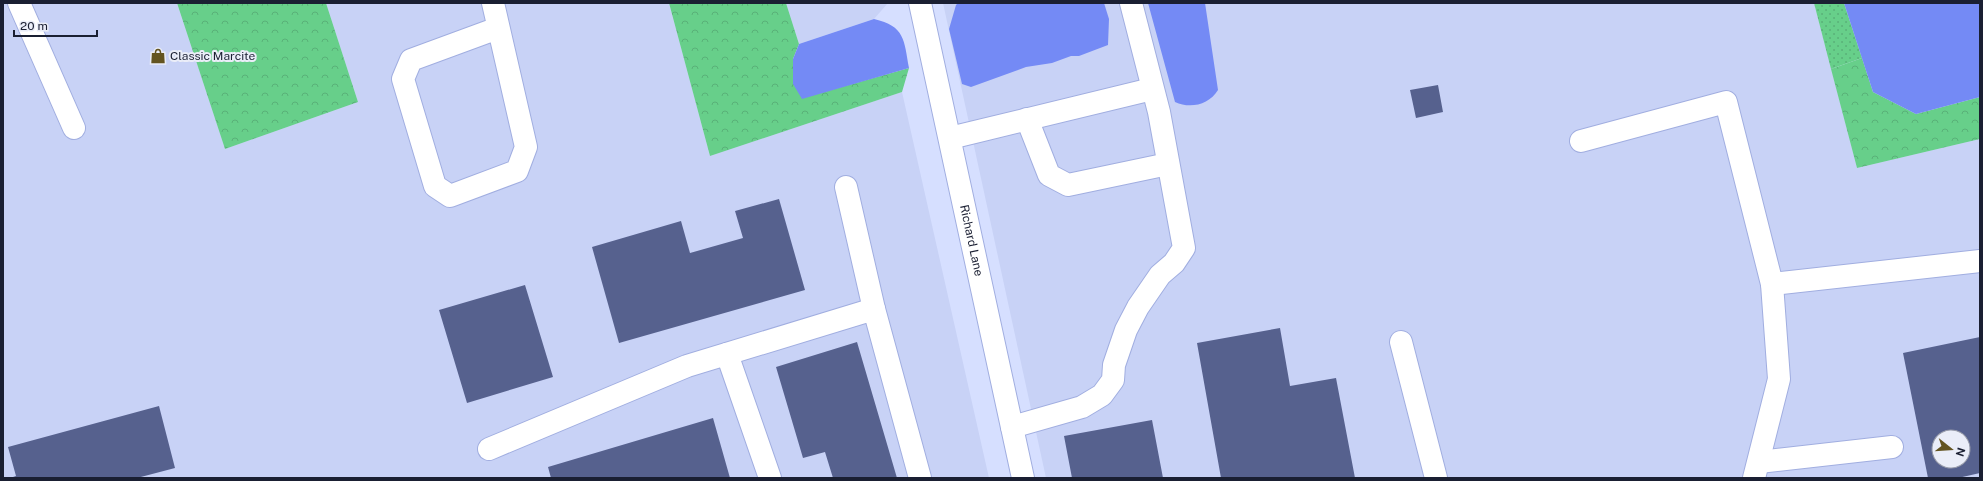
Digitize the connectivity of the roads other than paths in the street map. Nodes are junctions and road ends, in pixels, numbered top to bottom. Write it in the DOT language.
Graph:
graph roads {
  1 [pos="19,3"];
  2 [pos="493,3"];
  3 [pos="920,3"];
  4 [pos="1131,3"];
  5 [pos="498,28"];
  6 [pos="1152,89"];
  7 [pos="1027,119"];
  8 [pos="74,128"];
  9 [pos="950,138"];
  10 [pos="1581,141"];
  11 [pos="1168,164"];
  12 [pos="846,187"];
  13 [pos="1980,260"];
  14 [pos="1772,284"];
  15 [pos="874,309"];
  16 [pos="1401,342"];
  17 [pos="727,354"];
  18 [pos="1012,427"];
  19 [pos="1892,447"];
  20 [pos="489,449"];
  21 [pos="1756,470"];
  22 [pos="770,478"];
  23 [pos="920,478"];
  24 [pos="1023,478"];
  25 [pos="1436,478"];
  1 -- 8 [label="street"];
  2 -- 5 [label="street"];
  3 -- 9 [label="street, Richard Lane"];
  4 -- 6 [label="street"];
  5 -- 5 [label="street"];
  6 -- 7 [label="street"];
  6 -- 11 [label="street"];
  7 -- 9 [label="street"];
  7 -- 11 [label="street"];
  9 -- 18 [label="street, Richard Lane"];
  10 -- 14 [label="street"];
  11 -- 18 [label="street"];
  12 -- 15 [label="street"];
  13 -- 14 [label="street"];
  14 -- 21 [label="street"];
  15 -- 17 [label="street"];
  15 -- 23 [label="street"];
  16 -- 25 [label="street"];
  17 -- 20 [label="street"];
  17 -- 22 [label="street"];
  18 -- 24 [label="street, Richard Lane"];
  19 -- 21 [label="street"];
}
